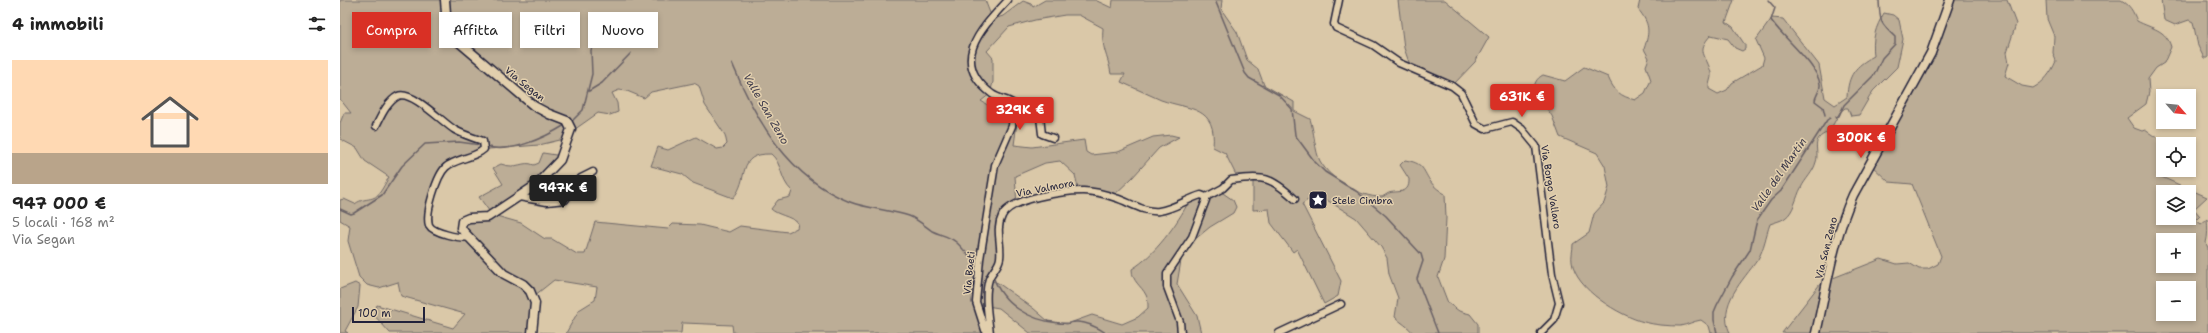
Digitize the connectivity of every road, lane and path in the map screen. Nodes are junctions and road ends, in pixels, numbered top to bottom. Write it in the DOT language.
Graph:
graph roads {
  1 [pos="445,0"];
  2 [pos="1008,0"];
  3 [pos="1339,0"];
  4 [pos="1950,0"];
  5 [pos="1014,113"];
  6 [pos="376,126"];
  7 [pos="1053,138"];
  8 [pos="593,172"];
  9 [pos="519,197"];
  10 [pos="1206,197"];
  11 [pos="1295,200"];
  12 [pos="469,237"];
  13 [pos="1342,304"];
  14 [pos="532,333"];
  15 [pos="989,333"];
  16 [pos="1181,333"];
  17 [pos="1278,333"];
  18 [pos="1541,333"];
  19 [pos="1816,333"];
  1 -- 9 [label="street, Via Segan"];
  2 -- 5 [label="street"];
  3 -- 18 [label="street, Via Borgo Vallaro"];
  4 -- 19 [label="street, Via San Zeno"];
  5 -- 7 [label="street"];
  5 -- 15 [label="street, Via Baeti"];
  6 -- 12 [label="street"];
  8 -- 9 [label="street"];
  9 -- 12 [label="street, Via Segan"];
  10 -- 11 [label="street, Via Valmora"];
  10 -- 15 [label="street, Via Valmora"];
  10 -- 16 [label="street"];
  12 -- 14 [label="street, Via Segan"];
  13 -- 17 [label="street"];
}
